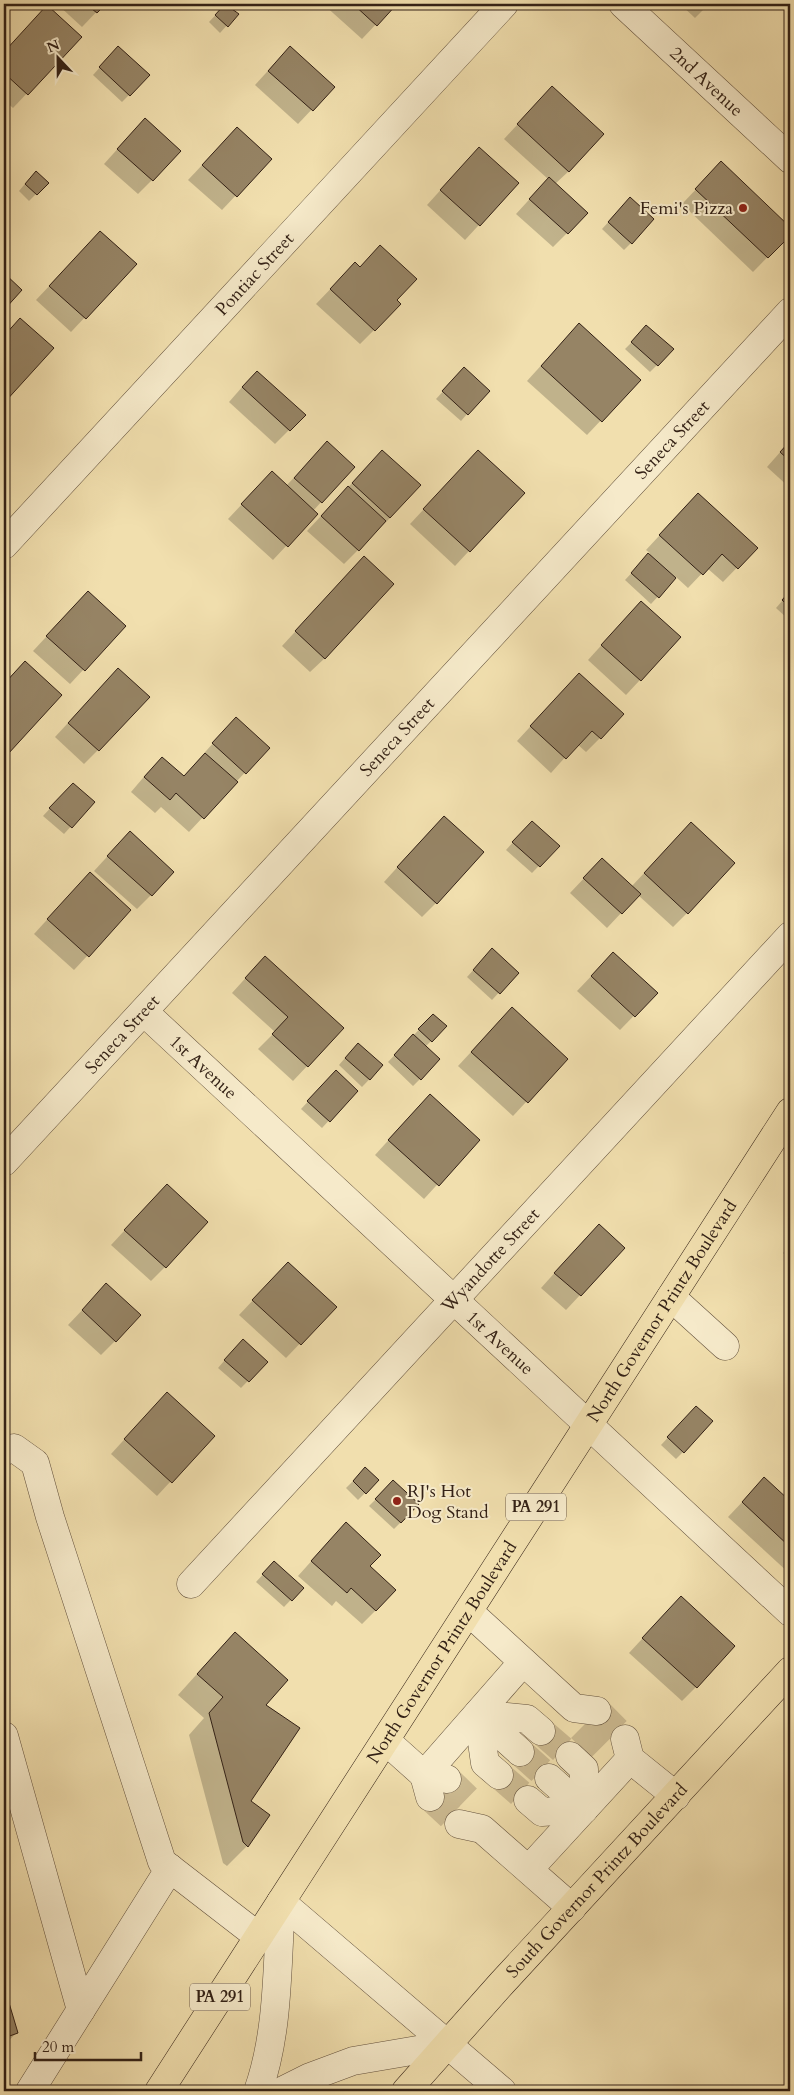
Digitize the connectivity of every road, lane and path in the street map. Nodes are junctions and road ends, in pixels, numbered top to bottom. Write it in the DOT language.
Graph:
graph roads {
  1 [pos="504,4"];
  2 [pos="623,4"];
  3 [pos="790,159"];
  4 [pos="790,312"];
  5 [pos="4,545"];
  6 [pos="790,936"];
  7 [pos="144,1012"];
  8 [pos="790,1112"];
  9 [pos="4,1162"];
  10 [pos="671,1297"];
  11 [pos="454,1299"];
  12 [pos="725,1346"];
  13 [pos="589,1425"];
  14 [pos="4,1451"];
  15 [pos="191,1584"];
  16 [pos="469,1612"];
  17 [pos="790,1612"];
  18 [pos="523,1662"];
  19 [pos="790,1671"];
  20 [pos="478,1714"];
  21 [pos="584,1716"];
  22 [pos="541,1731"];
  23 [pos="4,1736"];
  24 [pos="386,1741"];
  25 [pos="520,1752"];
  26 [pos="570,1756"];
  27 [pos="499,1775"];
  28 [pos="549,1778"];
  29 [pos="676,1796"];
  30 [pos="528,1800"];
  31 [pos="584,1810"];
  32 [pos="472,1820"];
  33 [pos="170,1868"];
  34 [pos="529,1869"];
  35 [pos="281,1902"];
  36 [pos="572,1908"];
  37 [pos="258,1937"];
  38 [pos="81,2010"];
  39 [pos="447,2045"];
  40 [pos="30,2091"];
  41 [pos="159,2091"];
  42 [pos="258,2091"];
  43 [pos="282,2091"];
  44 [pos="406,2091"];
  45 [pos="502,2091"];
  1 -- 5 [label="street, Pontiac Street"];
  2 -- 3 [label="street, 2nd Avenue"];
  4 -- 7 [label="street, Seneca Street"];
  6 -- 11 [label="street, Wyandotte Street"];
  7 -- 9 [label="street, Seneca Street"];
  7 -- 11 [label="street, 1st Avenue"];
  8 -- 10 [label="main road, North Governor Printz Boulevard / PA 291"];
  10 -- 12 [label="street"];
  10 -- 13 [label="main road, North Governor Printz Boulevard / PA 291"];
  11 -- 13 [label="street, 1st Avenue"];
  11 -- 15 [label="street, Wyandotte Street"];
  13 -- 16 [label="main road, North Governor Printz Boulevard / PA 291"];
  13 -- 17 [label="street, 1st Avenue"];
  14 -- 33 [label="street"];
  16 -- 18 [label="street"];
  16 -- 24 [label="main road, North Governor Printz Boulevard / PA 291"];
  18 -- 20 [label="street"];
  18 -- 21 [label="street"];
  19 -- 29 [label="main road, South Governor Printz Boulevard"];
  20 -- 22 [label="street"];
  20 -- 24 [label="street"];
  20 -- 25 [label="street"];
  20 -- 27 [label="street"];
  23 -- 38 [label="street"];
  24 -- 35 [label="main road, North Governor Printz Boulevard / PA 291"];
  26 -- 31 [label="street"];
  28 -- 31 [label="street"];
  29 -- 31 [label="street"];
  29 -- 36 [label="main road, South Governor Printz Boulevard"];
  30 -- 31 [label="street"];
  31 -- 34 [label="street"];
  32 -- 34 [label="street"];
  33 -- 37 [label="street"];
  33 -- 38 [label="street"];
  34 -- 36 [label="street"];
  35 -- 37 [label="main road, North Governor Printz Boulevard / PA 291"];
  35 -- 39 [label="street"];
  35 -- 42 [label="street"];
  36 -- 39 [label="main road, South Governor Printz Boulevard"];
  37 -- 41 [label="main road, North Governor Printz Boulevard / PA 291"];
  38 -- 40 [label="street"];
  39 -- 43 [label="street"];
  39 -- 44 [label="main road, South Governor Printz Boulevard"];
  39 -- 45 [label="street"];
}
